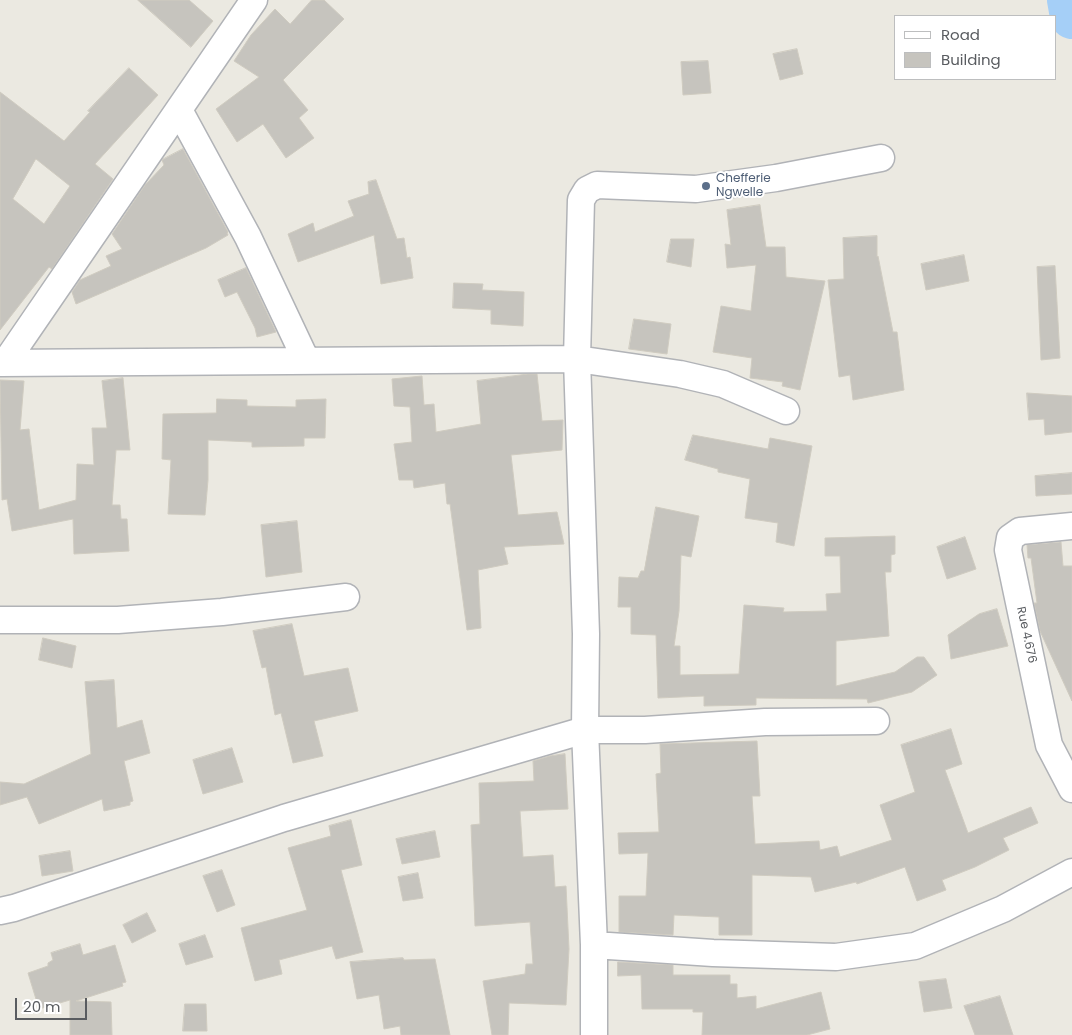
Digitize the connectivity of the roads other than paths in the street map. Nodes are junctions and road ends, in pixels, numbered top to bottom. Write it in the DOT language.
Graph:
graph roads {
  1 [pos="254,0"];
  2 [pos="179,110"];
  3 [pos="881,158"];
  4 [pos="577,359"];
  5 [pos="306,360"];
  6 [pos="2,363"];
  7 [pos="786,411"];
  8 [pos="1072,526"];
  9 [pos="346,597"];
  10 [pos="0,620"];
  11 [pos="876,721"];
  12 [pos="584,730"];
  13 [pos="1072,789"];
  14 [pos="1072,872"];
  15 [pos="0,911"];
  16 [pos="594,945"];
  17 [pos="594,1035"];
  1 -- 2 [label="street"];
  2 -- 5 [label="street"];
  2 -- 6 [label="street"];
  3 -- 4 [label="street"];
  4 -- 5 [label="street"];
  4 -- 7 [label="street"];
  4 -- 12 [label="street"];
  5 -- 6 [label="street"];
  8 -- 13 [label="street, Rue 4.676"];
  9 -- 10 [label="street"];
  11 -- 12 [label="street"];
  12 -- 15 [label="street"];
  12 -- 16 [label="street"];
  14 -- 16 [label="street"];
  16 -- 17 [label="street"];
}
